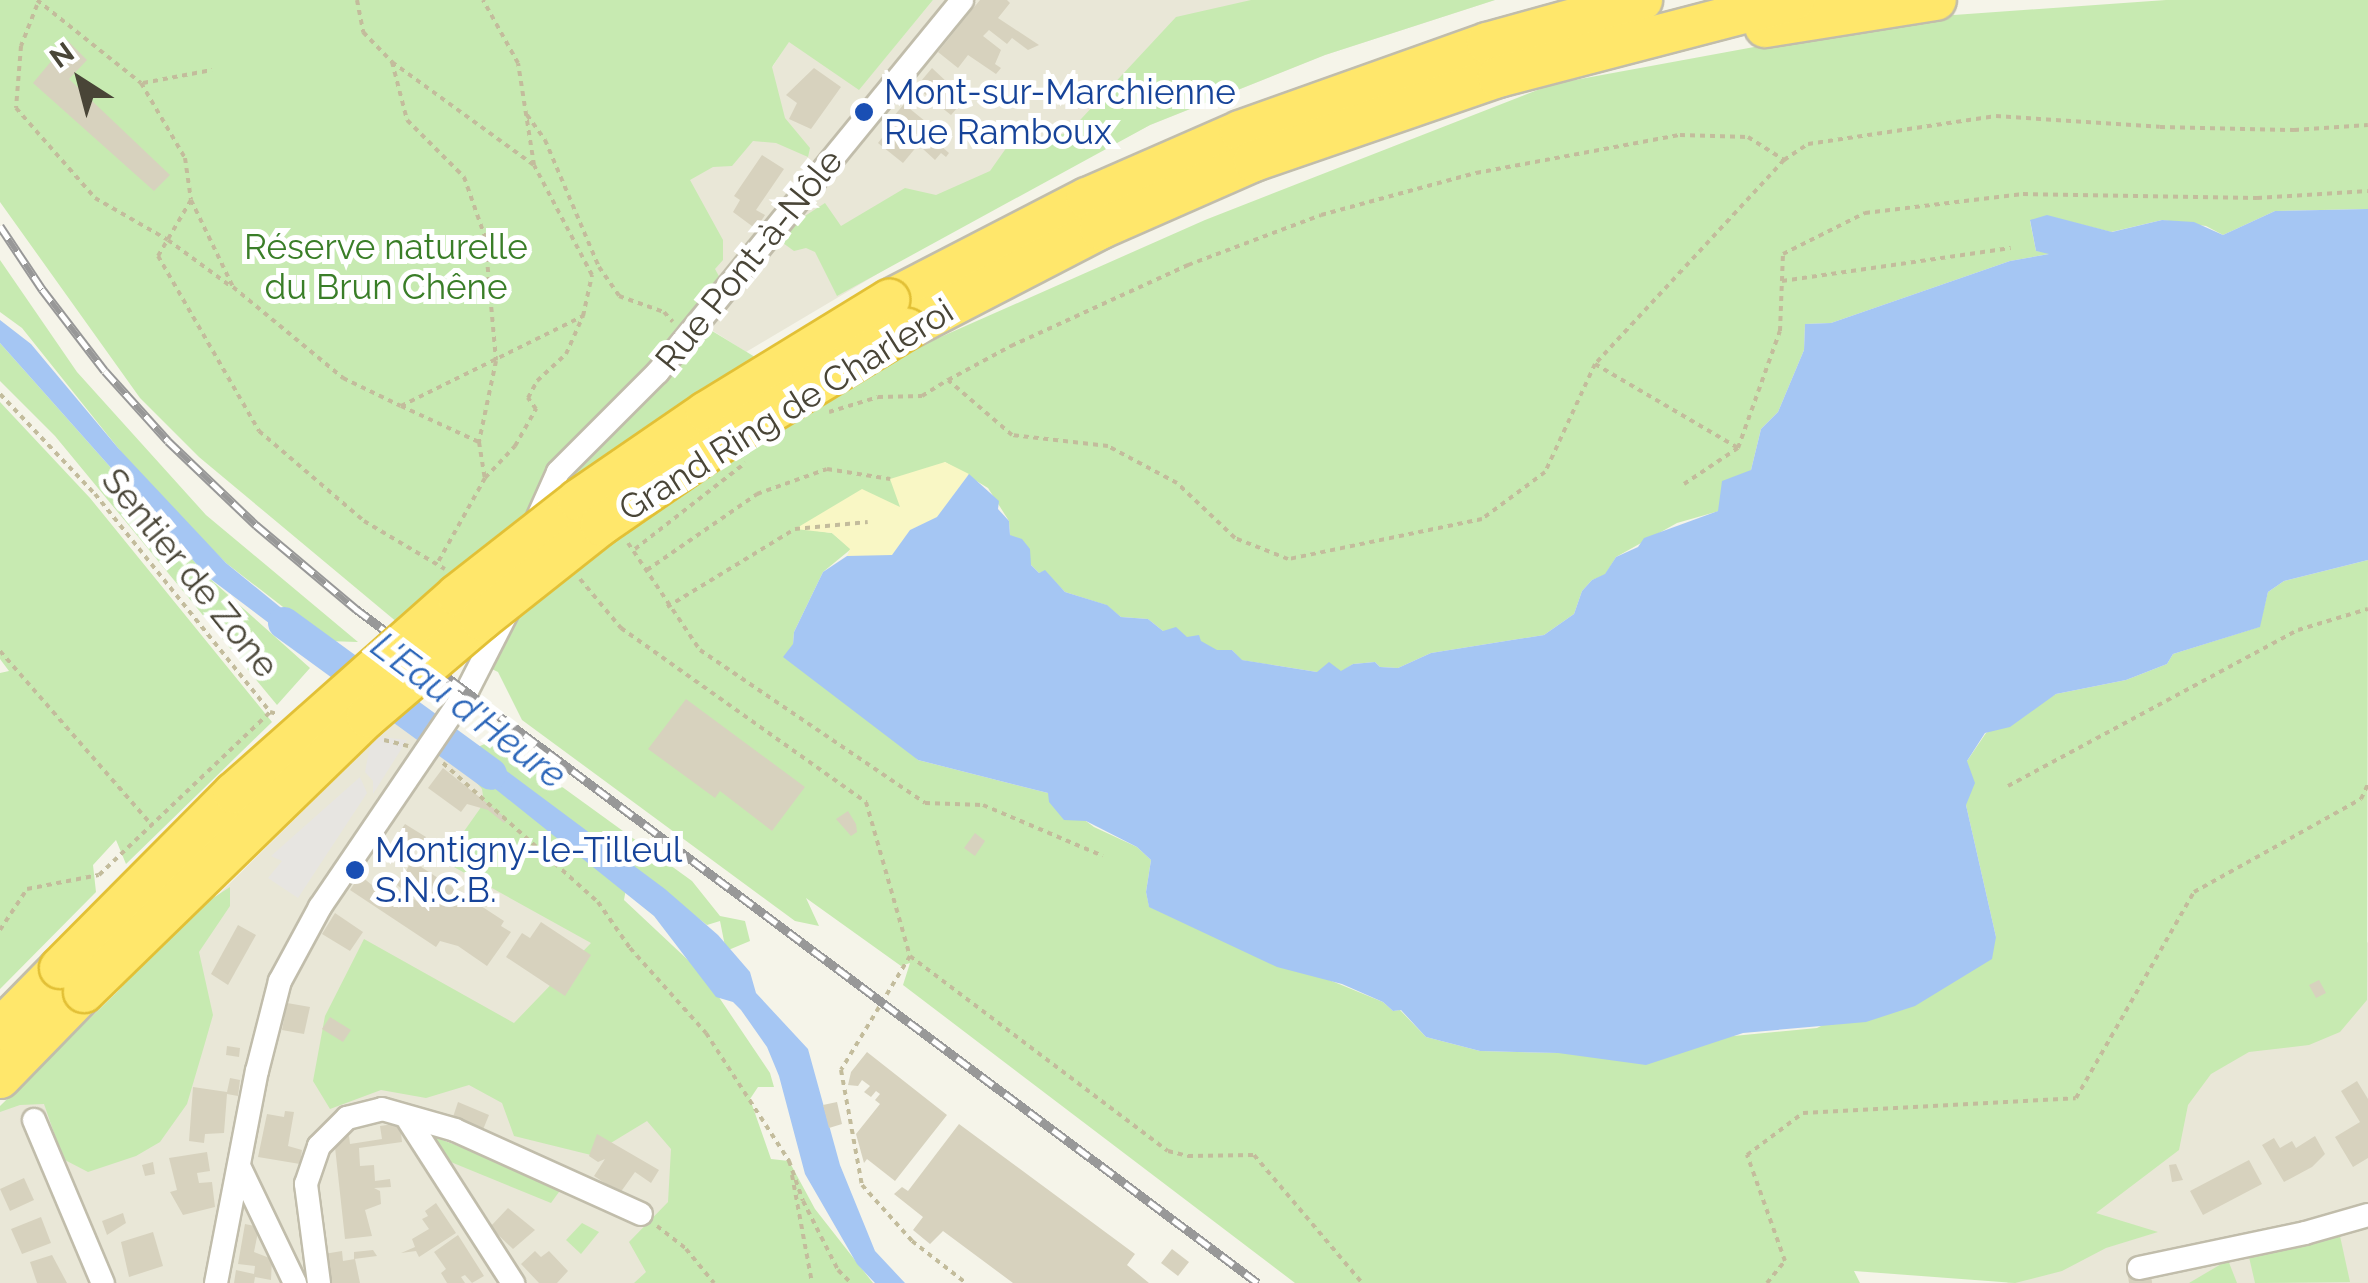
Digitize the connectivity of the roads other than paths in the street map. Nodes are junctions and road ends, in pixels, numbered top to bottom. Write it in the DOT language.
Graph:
graph roads {
  1 [pos="962,0"];
  2 [pos="1794,0"];
  3 [pos="1936,0"];
  4 [pos="1642,18"];
  5 [pos="72,980"];
  6 [pos="0,1029"];
  7 [pos="0,1078"];
  8 [pos="34,1120"];
  9 [pos="409,1120"];
  10 [pos="239,1166"];
  11 [pos="641,1214"];
  12 [pos="2368,1214"];
  13 [pos="2139,1268"];
  14 [pos="103,1283"];
  15 [pos="216,1283"];
  16 [pos="294,1283"];
  17 [pos="319,1283"];
  18 [pos="513,1283"];
  1 -- 10 [label="street, Rue Pont-à-Nôle"];
  2 -- 4 [label="highway, Grand Ring de Charleroi"];
  3 -- 4 [label="highway"];
  4 -- 5 [label="highway, Grand Ring de Charleroi, bridge"];
  5 -- 6 [label="highway, Grand Ring de Charleroi"];
  5 -- 7 [label="highway, Grand Ring de Charleroi"];
  8 -- 14 [label="street"];
  9 -- 11 [label="street"];
  9 -- 17 [label="street"];
  9 -- 18 [label="street"];
  10 -- 15 [label="street, Rue Pont-à-Nôle"];
  10 -- 16 [label="street"];
  12 -- 13 [label="street"];
}
